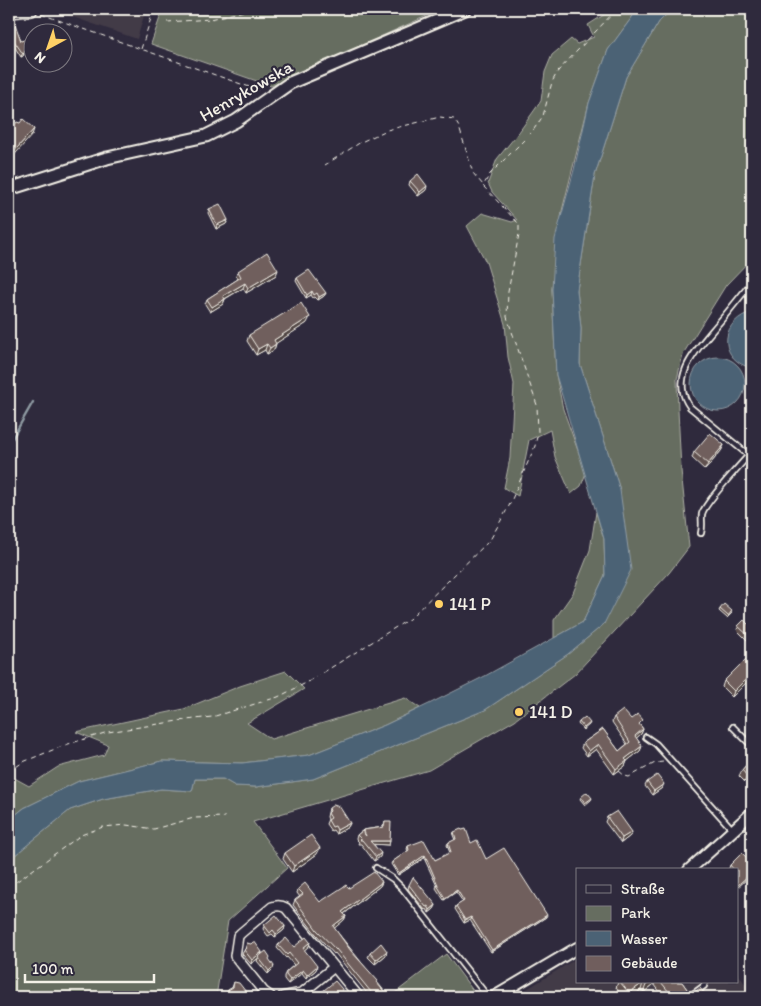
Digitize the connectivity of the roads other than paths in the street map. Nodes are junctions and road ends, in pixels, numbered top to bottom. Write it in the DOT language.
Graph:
graph roads {
  1 [pos="465,9"];
  2 [pos="32,11"];
  3 [pos="9,13"];
  4 [pos="9,189"];
  5 [pos="752,282"];
  6 [pos="745,292"];
  7 [pos="752,298"];
  8 [pos="751,456"];
  9 [pos="701,533"];
  10 [pos="733,727"];
  11 [pos="646,737"];
  12 [pos="752,746"];
  13 [pos="752,813"];
  14 [pos="733,831"];
  15 [pos="376,868"];
  16 [pos="691,868"];
  17 [pos="576,949"];
  18 [pos="334,967"];
  19 [pos="704,984"];
  20 [pos="271,997"];
  21 [pos="282,997"];
  22 [pos="359,997"];
  23 [pos="488,997"];
  24 [pos="494,997"];
  25 [pos="689,997"];
  1 -- 4 [label="main road, Henrykowska"];
  2 -- 3 [label="street"];
  5 -- 6 [label="lane"];
  6 -- 7 [label="lane"];
  6 -- 8 [label="lane"];
  8 -- 9 [label="lane"];
  10 -- 12 [label="lane"];
  11 -- 14 [label="lane"];
  13 -- 14 [label="street"];
  14 -- 16 [label="street"];
  15 -- 23 [label="lane"];
  17 -- 24 [label="street"];
  18 -- 20 [label="street"];
  18 -- 21 [label="street"];
  18 -- 22 [label="street"];
  19 -- 25 [label="lane"];
}
